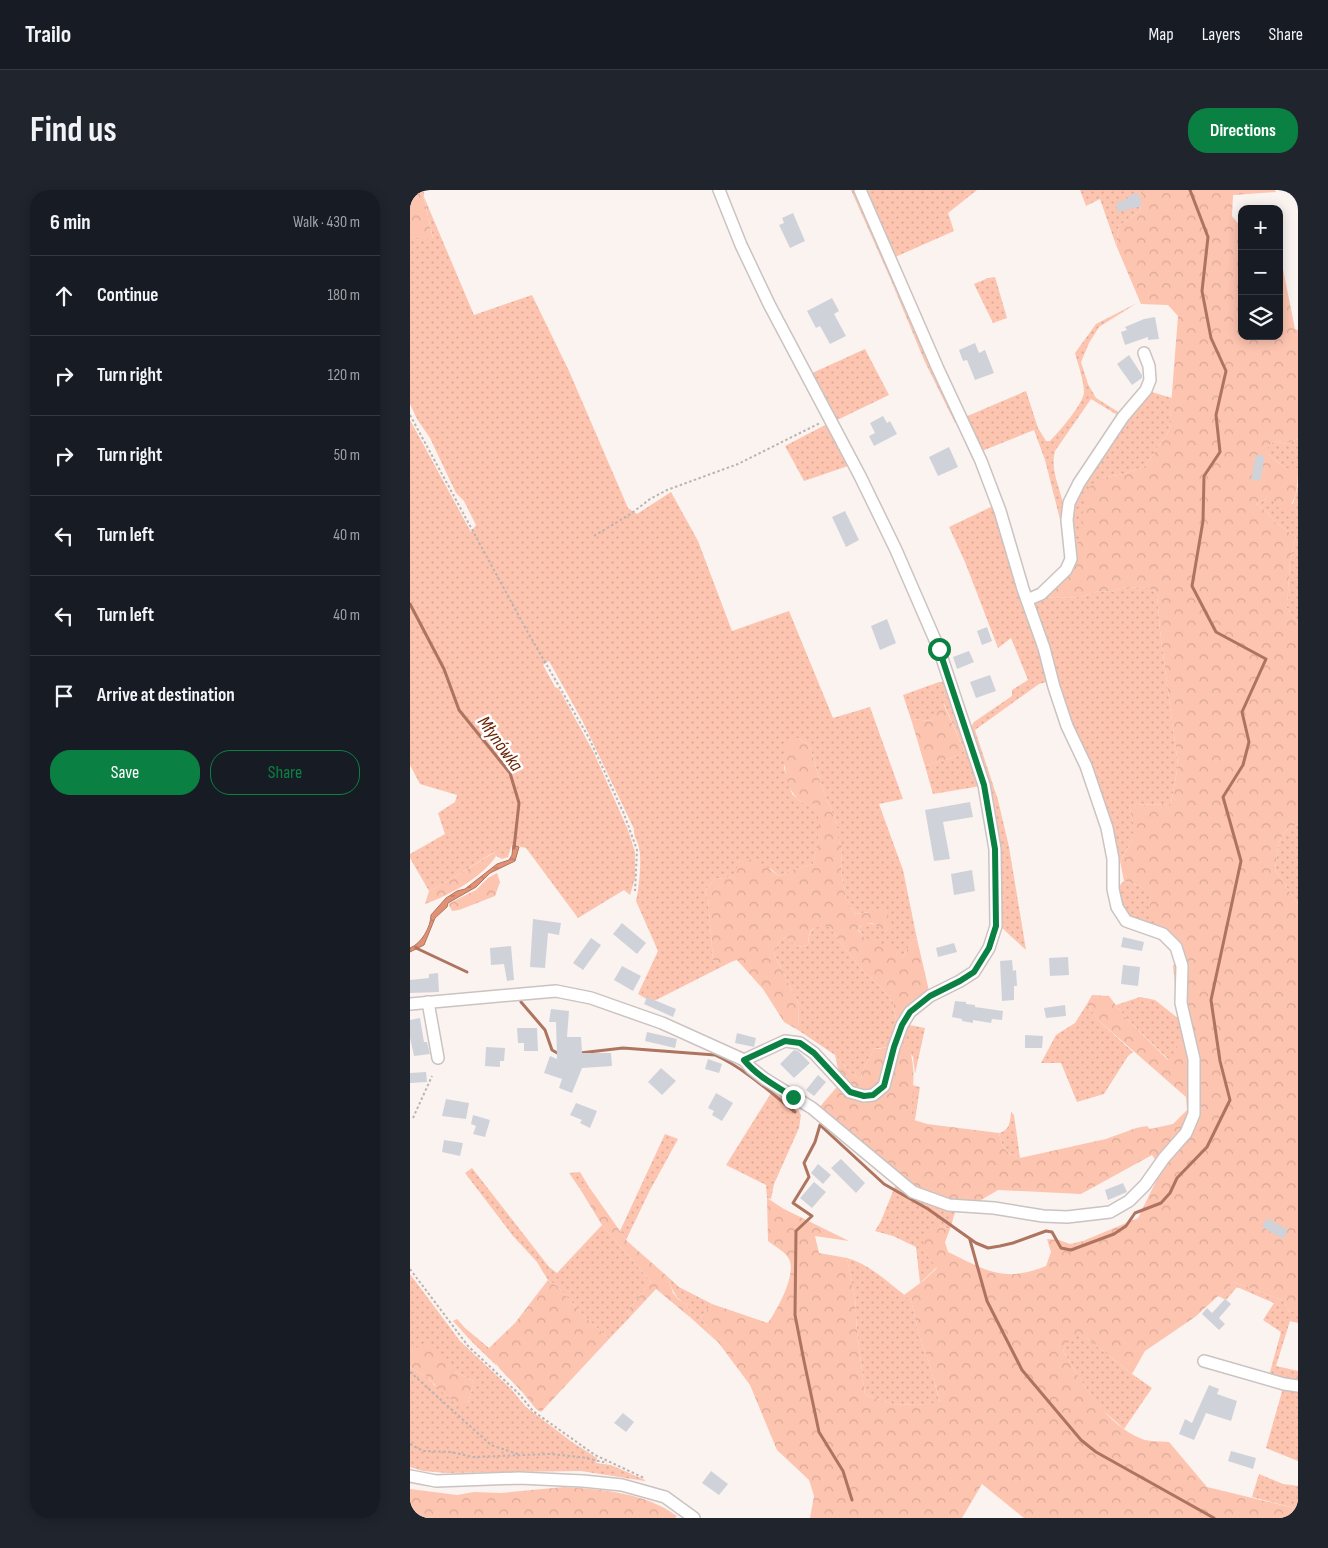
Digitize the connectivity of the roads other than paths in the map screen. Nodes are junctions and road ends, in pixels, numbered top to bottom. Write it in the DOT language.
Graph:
graph roads {
  1 [pos="719,190"];
  2 [pos="860,190"];
  3 [pos="1144,353"];
  4 [pos="1027,600"];
  5 [pos="428,1002"];
  6 [pos="410,1004"];
  7 [pos="438,1058"];
  8 [pos="744,1060"];
  9 [pos="1204,1361"];
  10 [pos="1298,1386"];
  11 [pos="410,1476"];
  12 [pos="694,1518"];
  1 -- 8 [label="street"];
  2 -- 4 [label="street"];
  3 -- 4 [label="street"];
  4 -- 8 [label="street"];
  5 -- 6 [label="street"];
  5 -- 7 [label="street"];
  5 -- 8 [label="street"];
  9 -- 10 [label="street"];
  11 -- 12 [label="street"];
}
